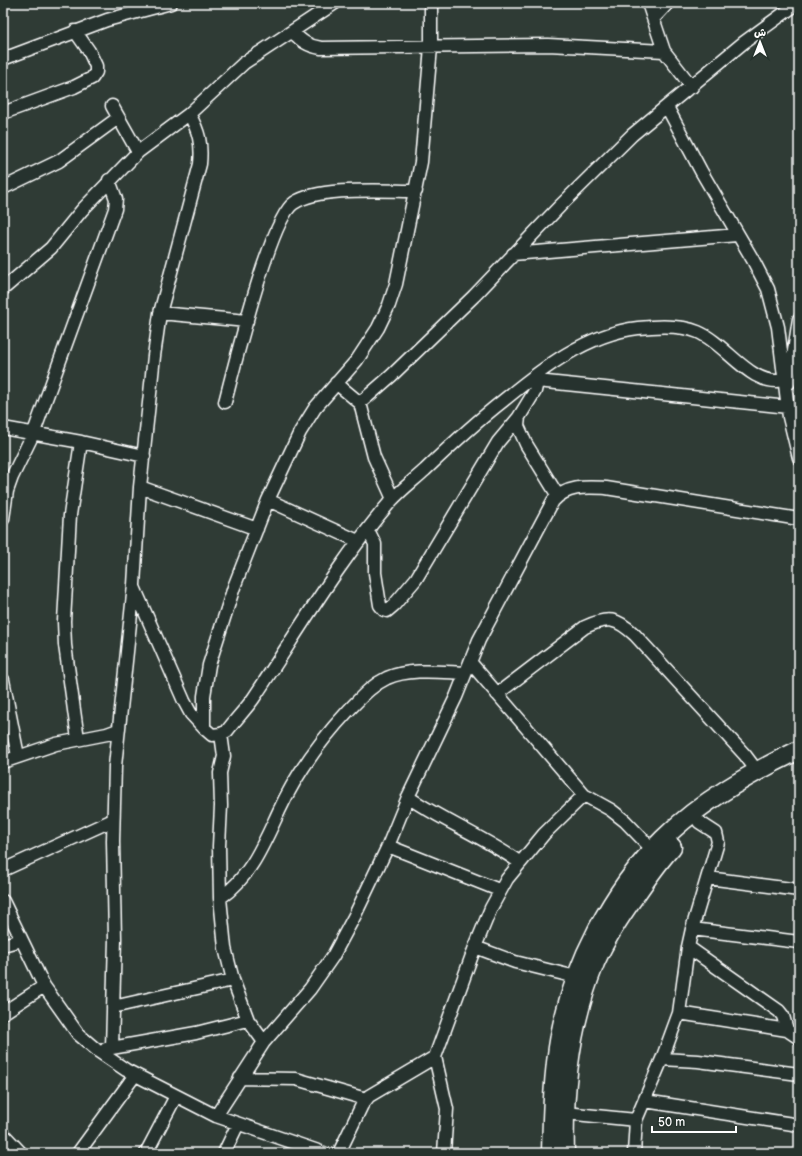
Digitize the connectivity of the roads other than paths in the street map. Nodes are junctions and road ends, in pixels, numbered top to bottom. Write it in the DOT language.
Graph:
graph roads {
  1 [pos="171,3"];
  2 [pos="336,3"];
  3 [pos="431,3"];
  4 [pos="648,3"];
  5 [pos="668,3"];
  6 [pos="798,3"];
  7 [pos="654,18"];
  8 [pos="75,31"];
  9 [pos="293,32"];
  10 [pos="431,47"];
  11 [pos="664,51"];
  12 [pos="3,59"];
  13 [pos="692,87"];
  14 [pos="112,106"];
  15 [pos="667,107"];
  16 [pos="3,113"];
  17 [pos="189,114"];
  18 [pos="118,118"];
  19 [pos="138,152"];
  20 [pos="110,180"];
  21 [pos="3,188"];
  22 [pos="416,191"];
  23 [pos="737,235"];
  24 [pos="513,254"];
  25 [pos="5,283"];
  26 [pos="160,313"];
  27 [pos="799,319"];
  28 [pos="247,321"];
  29 [pos="797,343"];
  30 [pos="538,377"];
  31 [pos="784,380"];
  32 [pos="336,383"];
  33 [pos="787,394"];
  34 [pos="225,402"];
  35 [pos="360,403"];
  36 [pos="792,414"];
  37 [pos="519,417"];
  38 [pos="3,428"];
  39 [pos="34,432"];
  40 [pos="81,442"];
  41 [pos="144,456"];
  42 [pos="799,458"];
  43 [pos="140,487"];
  44 [pos="558,496"];
  45 [pos="393,499"];
  46 [pos="268,500"];
  47 [pos="3,519"];
  48 [pos="799,519"];
  49 [pos="257,529"];
  50 [pos="368,530"];
  51 [pos="358,541"];
  52 [pos="134,585"];
  53 [pos="470,662"];
  54 [pos="465,673"];
  55 [pos="3,680"];
  56 [pos="497,694"];
  57 [pos="204,728"];
  58 [pos="118,730"];
  59 [pos="221,734"];
  60 [pos="78,739"];
  61 [pos="799,750"];
  62 [pos="18,756"];
  63 [pos="3,762"];
  64 [pos="799,763"];
  65 [pos="757,771"];
  66 [pos="584,795"];
  67 [pos="408,797"];
  68 [pos="113,820"];
  69 [pos="699,822"];
  70 [pos="388,846"];
  71 [pos="653,850"];
  72 [pos="519,862"];
  73 [pos="3,870"];
  74 [pos="708,878"];
  75 [pos="499,890"];
  76 [pos="799,890"];
  77 [pos="220,898"];
  78 [pos="3,900"];
  79 [pos="692,929"];
  80 [pos="21,940"];
  81 [pos="799,942"];
  82 [pos="3,945"];
  83 [pos="475,947"];
  84 [pos="688,947"];
  85 [pos="576,978"];
  86 [pos="233,980"];
  87 [pos="44,986"];
  88 [pos="113,1007"];
  89 [pos="3,1012"];
  90 [pos="680,1013"];
  91 [pos="248,1020"];
  92 [pos="787,1030"];
  93 [pos="799,1038"];
  94 [pos="264,1042"];
  95 [pos="112,1048"];
  96 [pos="98,1051"];
  97 [pos="435,1057"];
  98 [pos="662,1059"];
  99 [pos="799,1074"];
  100 [pos="135,1075"];
  101 [pos="240,1078"];
  102 [pos="176,1096"];
  103 [pos="366,1099"];
  104 [pos="645,1101"];
  105 [pos="565,1113"];
  106 [pos="216,1116"];
  107 [pos="636,1120"];
  108 [pos="238,1124"];
  109 [pos="799,1125"];
  110 [pos="3,1134"];
  111 [pos="21,1153"];
  112 [pos="78,1153"];
  113 [pos="146,1153"];
  114 [pos="224,1153"];
  115 [pos="322,1153"];
  116 [pos="339,1153"];
  117 [pos="444,1153"];
  118 [pos="551,1153"];
  119 [pos="565,1153"];
  120 [pos="634,1153"];
  1 -- 8 [label="street"];
  2 -- 9 [label="street"];
  3 -- 10 [label="street"];
  4 -- 7 [label="street"];
  5 -- 7 [label="street"];
  6 -- 13 [label="street"];
  7 -- 11 [label="street"];
  8 -- 12 [label="street"];
  8 -- 16 [label="street"];
  9 -- 10 [label="street"];
  9 -- 17 [label="street"];
  10 -- 11 [label="street"];
  10 -- 22 [label="street"];
  11 -- 13 [label="street"];
  13 -- 15 [label="street"];
  14 -- 18 [label="street"];
  15 -- 23 [label="street"];
  15 -- 24 [label="street"];
  17 -- 19 [label="street"];
  17 -- 26 [label="street"];
  18 -- 19 [label="street"];
  18 -- 21 [label="street"];
  19 -- 20 [label="street"];
  20 -- 25 [label="street"];
  20 -- 39 [label="street"];
  22 -- 28 [label="street"];
  22 -- 32 [label="street"];
  23 -- 24 [label="street"];
  23 -- 31 [label="street"];
  24 -- 35 [label="street"];
  26 -- 28 [label="street"];
  26 -- 41 [label="street"];
  27 -- 29 [label="street"];
  28 -- 34 [label="street"];
  29 -- 33 [label="street"];
  30 -- 31 [label="street"];
  30 -- 36 [label="street"];
  30 -- 37 [label="street"];
  30 -- 45 [label="street"];
  31 -- 33 [label="street"];
  32 -- 35 [label="street"];
  32 -- 46 [label="street"];
  33 -- 36 [label="street"];
  35 -- 45 [label="street"];
  36 -- 42 [label="street"];
  37 -- 44 [label="street"];
  37 -- 50 [label="street"];
  38 -- 39 [label="street"];
  39 -- 40 [label="street"];
  39 -- 47 [label="street"];
  40 -- 41 [label="street"];
  40 -- 60 [label="street"];
  41 -- 43 [label="street"];
  43 -- 49 [label="street"];
  43 -- 52 [label="street"];
  44 -- 48 [label="street"];
  44 -- 53 [label="street"];
  45 -- 50 [label="street"];
  46 -- 49 [label="street"];
  46 -- 51 [label="street"];
  49 -- 57 [label="street"];
  50 -- 51 [label="street"];
  51 -- 59 [label="street"];
  52 -- 57 [label="street"];
  52 -- 58 [label="street"];
  53 -- 54 [label="street"];
  53 -- 56 [label="street"];
  54 -- 67 [label="street"];
  54 -- 77 [label="street"];
  55 -- 62 [label="street"];
  56 -- 65 [label="street"];
  56 -- 66 [label="street"];
  57 -- 59 [label="street"];
  58 -- 60 [label="street"];
  58 -- 68 [label="street"];
  59 -- 77 [label="street"];
  60 -- 62 [label="street"];
  61 -- 65 [label="main road"];
  62 -- 63 [label="street"];
  64 -- 69 [label="main road"];
  65 -- 71 [label="main road"];
  66 -- 71 [label="street"];
  66 -- 72 [label="street"];
  67 -- 70 [label="street"];
  67 -- 72 [label="street"];
  68 -- 73 [label="street"];
  68 -- 88 [label="street"];
  69 -- 74 [label="street"];
  69 -- 105 [label="main road"];
  70 -- 75 [label="street"];
  70 -- 94 [label="street"];
  71 -- 85 [label="main road"];
  72 -- 75 [label="street"];
  74 -- 76 [label="street"];
  74 -- 79 [label="street"];
  75 -- 83 [label="street"];
  77 -- 86 [label="street"];
  78 -- 80 [label="street"];
  79 -- 81 [label="street"];
  79 -- 84 [label="street"];
  80 -- 82 [label="street"];
  80 -- 87 [label="street"];
  83 -- 85 [label="street"];
  83 -- 97 [label="street"];
  84 -- 90 [label="street"];
  84 -- 92 [label="street"];
  85 -- 118 [label="main road"];
  86 -- 88 [label="street"];
  86 -- 91 [label="street"];
  87 -- 89 [label="street"];
  87 -- 96 [label="street"];
  88 -- 95 [label="street"];
  90 -- 92 [label="street"];
  90 -- 98 [label="street"];
  91 -- 94 [label="street"];
  91 -- 95 [label="street"];
  92 -- 93 [label="street"];
  94 -- 101 [label="street"];
  95 -- 96 [label="street"];
  96 -- 100 [label="street"];
  97 -- 103 [label="street"];
  97 -- 117 [label="street"];
  98 -- 99 [label="street"];
  98 -- 104 [label="street"];
  100 -- 102 [label="street"];
  100 -- 112 [label="street"];
  101 -- 103 [label="street"];
  101 -- 106 [label="street"];
  102 -- 106 [label="street"];
  102 -- 113 [label="street"];
  103 -- 116 [label="street"];
  104 -- 107 [label="street"];
  104 -- 109 [label="street"];
  105 -- 107 [label="street"];
  105 -- 119 [label="main road"];
  106 -- 108 [label="street"];
  107 -- 120 [label="street"];
  108 -- 114 [label="street"];
  108 -- 115 [label="street"];
  110 -- 111 [label="street"];
}
